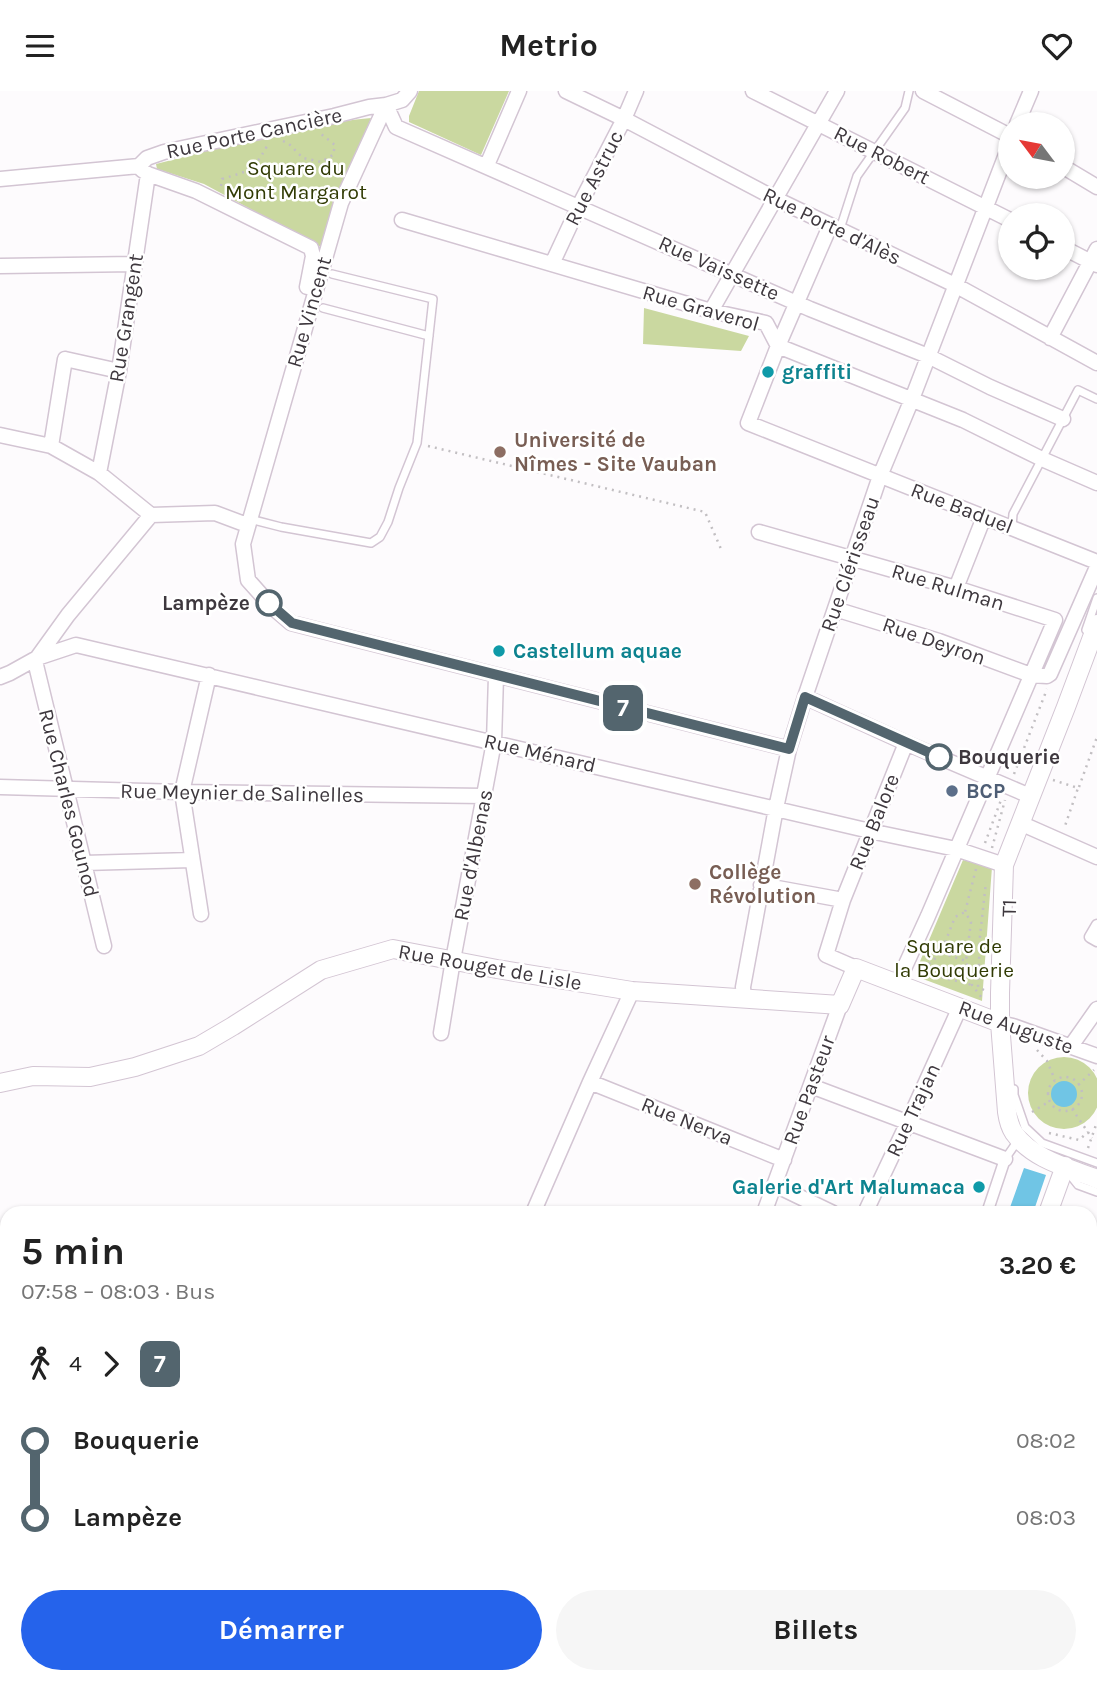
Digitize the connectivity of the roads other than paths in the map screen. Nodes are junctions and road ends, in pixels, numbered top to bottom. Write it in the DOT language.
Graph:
graph roads {
  1 [pos="410,91"];
  2 [pos="519,91"];
  3 [pos="566,91"];
  4 [pos="636,91"];
  5 [pos="753,91"];
  6 [pos="837,91"];
  7 [pos="909,91"];
  8 [pos="923,91"];
  9 [pos="1031,91"];
  10 [pos="943,96"];
  11 [pos="386,105"];
  12 [pos="1022,112"];
  13 [pos="624,119"];
  14 [pos="818,123"];
  15 [pos="998,129"];
  16 [pos="873,151"];
  17 [pos="487,165"];
  18 [pos="143,170"];
  19 [pos="1075,174"];
  20 [pos="998,176"];
  21 [pos="0,179"];
  22 [pos="1097,187"];
  23 [pos="776,199"];
  24 [pos="579,205"];
  25 [pos="986,208"];
  26 [pos="998,214"];
  27 [pos="402,221"];
  28 [pos="835,228"];
  29 [pos="1075,251"];
  30 [pos="1095,258"];
  31 [pos="134,264"];
  32 [pos="552,264"];
  33 [pos="0,266"];
  34 [pos="732,273"];
  35 [pos="332,274"];
  36 [pos="955,285"];
  37 [pos="797,303"];
  38 [pos="323,308"];
  39 [pos="711,311"];
  40 [pos="429,336"];
  41 [pos="1050,338"];
  42 [pos="778,346"];
  43 [pos="928,356"];
  44 [pos="1097,363"];
  45 [pos="119,371"];
  46 [pos="1097,399"];
  47 [pos="912,400"];
  48 [pos="283,402"];
  49 [pos="1063,419"];
  50 [pos="0,435"];
  51 [pos="51,446"];
  52 [pos="1042,459"];
  53 [pos="99,473"];
  54 [pos="880,476"];
  55 [pos="1097,483"];
  56 [pos="151,515"];
  57 [pos="984,517"];
  58 [pos="248,522"];
  59 [pos="1012,528"];
  60 [pos="759,531"];
  61 [pos="851,558"];
  62 [pos="1097,565"];
  63 [pos="956,588"];
  64 [pos="1097,598"];
  65 [pos="835,609"];
  66 [pos="1097,624"];
  67 [pos="57,630"];
  68 [pos="76,645"];
  69 [pos="1094,645"];
  70 [pos="36,659"];
  71 [pos="209,675"];
  72 [pos="1031,675"];
  73 [pos="496,676"];
  74 [pos="0,677"];
  75 [pos="805,697"];
  76 [pos="1066,707"];
  77 [pos="494,742"];
  78 [pos="906,743"];
  79 [pos="789,749"];
  80 [pos="988,778"];
  81 [pos="0,787"];
  82 [pos="66,789"];
  83 [pos="182,792"];
  84 [pos="485,796"];
  85 [pos="1032,798"];
  86 [pos="776,808"];
  87 [pos="1023,824"];
  88 [pos="870,831"];
  89 [pos="956,849"];
  90 [pos="1097,857"];
  91 [pos="192,860"];
  92 [pos="84,863"];
  93 [pos="1003,865"];
  94 [pos="761,885"];
  95 [pos="843,900"];
  96 [pos="201,914"];
  97 [pos="1097,925"];
  98 [pos="1097,941"];
  99 [pos="104,946"];
  100 [pos="453,960"];
  101 [pos="856,968"];
  102 [pos="897,984"];
  103 [pos="632,991"];
  104 [pos="744,999"];
  105 [pos="840,1005"];
  106 [pos="960,1007"];
  107 [pos="1097,1009"];
  108 [pos="1004,1024"];
  109 [pos="441,1033"];
  110 [pos="1071,1046"];
  111 [pos="1097,1056"];
  112 [pos="590,1082"];
  113 [pos="0,1083"];
  114 [pos="811,1086"];
  115 [pos="908,1122"];
  116 [pos="1019,1139"];
  117 [pos="1005,1159"];
  118 [pos="784,1160"];
  119 [pos="1070,1161"];
  120 [pos="1097,1163"];
  121 [pos="1097,1179"];
  122 [pos="775,1185"];
  123 [pos="1097,1192"];
  124 [pos="536,1206"];
  125 [pos="767,1206"];
  126 [pos="818,1206"];
  127 [pos="867,1206"];
  128 [pos="990,1206"];
  129 [pos="1051,1206"];
  1 -- 11 [label="street, Rue Porte Cancière"];
  2 -- 17 [label="street"];
  3 -- 13 [label="street, Rue Porte d'Alès"];
  4 -- 13 [label="street, Rue Astruc"];
  5 -- 14 [label="street, Rue Robert"];
  6 -- 14 [label="street"];
  7 -- 16 [label="lane"];
  8 -- 10 [label="street"];
  9 -- 12 [label="street"];
  10 -- 15 [label="street"];
  11 -- 17 [label="street, Rue Vaissette"];
  11 -- 18 [label="street, Rue Porte Cancière"];
  11 -- 48 [label="street, Rue Vincent"];
  13 -- 23 [label="street, Rue Porte d'Alès"];
  13 -- 24 [label="street, Rue Astruc"];
  14 -- 16 [label="street, Rue Robert"];
  14 -- 23 [label="street"];
  16 -- 25 [label="street, Rue Robert"];
  16 -- 28 [label="lane"];
  17 -- 24 [label="street, Rue Vaissette"];
  18 -- 21 [label="street, Rue Porte Cancière"];
  18 -- 31 [label="street, Rue Grangent"];
  18 -- 48 [label="street"];
  19 -- 22 [label="street"];
  20 -- 25 [label="street, Rue Clérisseau"];
  23 -- 28 [label="street, Rue Porte d'Alès"];
  23 -- 34 [label="street"];
  24 -- 32 [label="street, Rue Astruc"];
  24 -- 34 [label="street, Rue Vaissette"];
  25 -- 26 [label="street, Rue Robert"];
  25 -- 36 [label="street, Rue Clérisseau"];
  27 -- 32 [label="street, Rue Graverol"];
  28 -- 36 [label="street, Rue Porte d'Alès"];
  28 -- 37 [label="street"];
  29 -- 30 [label="street"];
  30 -- 41 [label="street"];
  31 -- 33 [label="street"];
  31 -- 45 [label="street, Rue Grangent"];
  32 -- 39 [label="street, Rue Graverol"];
  34 -- 37 [label="street, Rue Vaissette"];
  34 -- 39 [label="street"];
  35 -- 40 [label="lane"];
  36 -- 41 [label="street, Rue Porte d'Alès"];
  36 -- 43 [label="street, Rue Clérisseau"];
  37 -- 42 [label="street"];
  37 -- 43 [label="street, Rue Vaissette"];
  38 -- 40 [label="lane"];
  39 -- 42 [label="street, Rue Graverol"];
  40 -- 58 [label="lane"];
  41 -- 44 [label="street, Rue Porte d'Alès"];
  42 -- 47 [label="street, Rue Graverol"];
  42 -- 54 [label="street, Rue Baduel"];
  43 -- 47 [label="street, Rue Clérisseau"];
  43 -- 49 [label="street, Rue Vaissette"];
  45 -- 51 [label="street"];
  45 -- 53 [label="street, Rue Grangent"];
  46 -- 49 [label="lane"];
  47 -- 52 [label="street, Rue Graverol"];
  47 -- 54 [label="street, Rue Clérisseau"];
  48 -- 58 [label="street, Rue Vincent"];
  49 -- 52 [label="lane"];
  50 -- 51 [label="street"];
  51 -- 53 [label="street"];
  52 -- 55 [label="street, Rue Graverol"];
  52 -- 59 [label="lane"];
  53 -- 56 [label="street"];
  54 -- 57 [label="street, Rue Baduel"];
  54 -- 61 [label="street, Rue Clérisseau"];
  56 -- 58 [label="street"];
  56 -- 67 [label="street"];
  57 -- 59 [label="street, Rue Baduel"];
  57 -- 63 [label="street"];
  58 -- 73 [label="street, Rue Vincent"];
  59 -- 62 [label="street, Rue Baduel"];
  60 -- 61 [label="street, Rue Rulman"];
  61 -- 63 [label="street, Rue Rulman"];
  61 -- 65 [label="street, Rue Clérisseau"];
  62 -- 72 [label="street"];
  63 -- 72 [label="street, Rue Rulman"];
  64 -- 76 [label="lane"];
  65 -- 72 [label="street, Rue Deyron"];
  65 -- 75 [label="street, Rue Clérisseau"];
  66 -- 69 [label="street"];
  67 -- 68 [label="street, Rue Ménard"];
  67 -- 70 [label="street"];
  68 -- 70 [label="street"];
  68 -- 71 [label="street, Rue Ménard"];
  69 -- 76 [label="street"];
  69 -- 85 [label="lane"];
  70 -- 74 [label="street"];
  70 -- 82 [label="street, Rue Charles Gounod"];
  71 -- 77 [label="street, Rue Ménard"];
  71 -- 83 [label="street"];
  72 -- 80 [label="street"];
  73 -- 77 [label="street, Rue d'Albenas"];
  73 -- 79 [label="street, Rue Vincent"];
  75 -- 78 [label="street"];
  75 -- 79 [label="street, Rue Clérisseau"];
  76 -- 85 [label="street"];
  77 -- 84 [label="street, Rue d'Albenas"];
  77 -- 86 [label="street, Rue Ménard"];
  78 -- 80 [label="street"];
  78 -- 88 [label="street, Rue Balore"];
  79 -- 86 [label="street, Rue Clérisseau"];
  80 -- 85 [label="street"];
  80 -- 89 [label="street"];
  81 -- 82 [label="street, Rue Meynier de Salinelles"];
  82 -- 83 [label="street, Rue Meynier de Salinelles"];
  82 -- 92 [label="street, Rue Charles Gounod"];
  83 -- 84 [label="street, Rue Meynier de Salinelles"];
  83 -- 91 [label="street"];
  84 -- 100 [label="street, Rue d'Albenas"];
  85 -- 87 [label="street"];
  86 -- 88 [label="street, Rue Ménard"];
  86 -- 94 [label="street, Rue Clérisseau"];
  87 -- 90 [label="street"];
  87 -- 93 [label="street"];
  87 -- 108 [label="lane, T1"];
  88 -- 89 [label="street, Rue Ménard"];
  88 -- 95 [label="street, Rue Balore"];
  89 -- 93 [label="street, Rue Ménard"];
  89 -- 102 [label="street"];
  91 -- 92 [label="street"];
  91 -- 96 [label="street"];
  92 -- 99 [label="street, Rue Charles Gounod"];
  93 -- 108 [label="street"];
  94 -- 95 [label="street"];
  94 -- 104 [label="street, Rue Clérisseau"];
  95 -- 101 [label="street, Rue Balore"];
  97 -- 98 [label="street"];
  100 -- 103 [label="street, Rue Rouget de Lisle"];
  100 -- 109 [label="street, Rue d'Albenas"];
  100 -- 113 [label="street, Rue Rouget de Lisle"];
  101 -- 102 [label="street, Rue Auguste"];
  101 -- 105 [label="street, Rue Pasteur"];
  102 -- 106 [label="street, Rue Auguste"];
  103 -- 104 [label="street, Rue Rouget de Lisle"];
  103 -- 112 [label="street"];
  104 -- 105 [label="street, Rue Rouget de Lisle"];
  105 -- 114 [label="street, Rue Pasteur"];
  106 -- 108 [label="street, Rue Auguste"];
  106 -- 115 [label="street, Rue Trajan"];
  107 -- 110 [label="street"];
  108 -- 110 [label="street, Rue Auguste"];
  108 -- 116 [label="street"];
  108 -- 119 [label="lane, T1"];
  110 -- 111 [label="street, Rue Auguste"];
  112 -- 118 [label="street, Rue Nerva"];
  112 -- 124 [label="street"];
  114 -- 115 [label="street"];
  114 -- 118 [label="street, Rue Pasteur"];
  115 -- 117 [label="street"];
  115 -- 127 [label="street, Rue Trajan"];
  116 -- 117 [label="lane"];
  116 -- 119 [label="street"];
  117 -- 128 [label="street"];
  118 -- 122 [label="street, Rue Pasteur"];
  119 -- 120 [label="lane, T1"];
  119 -- 121 [label="street"];
  119 -- 123 [label="lane"];
  119 -- 129 [label="street"];
  122 -- 125 [label="street, Rue Pasteur"];
  122 -- 126 [label="street"];
}
